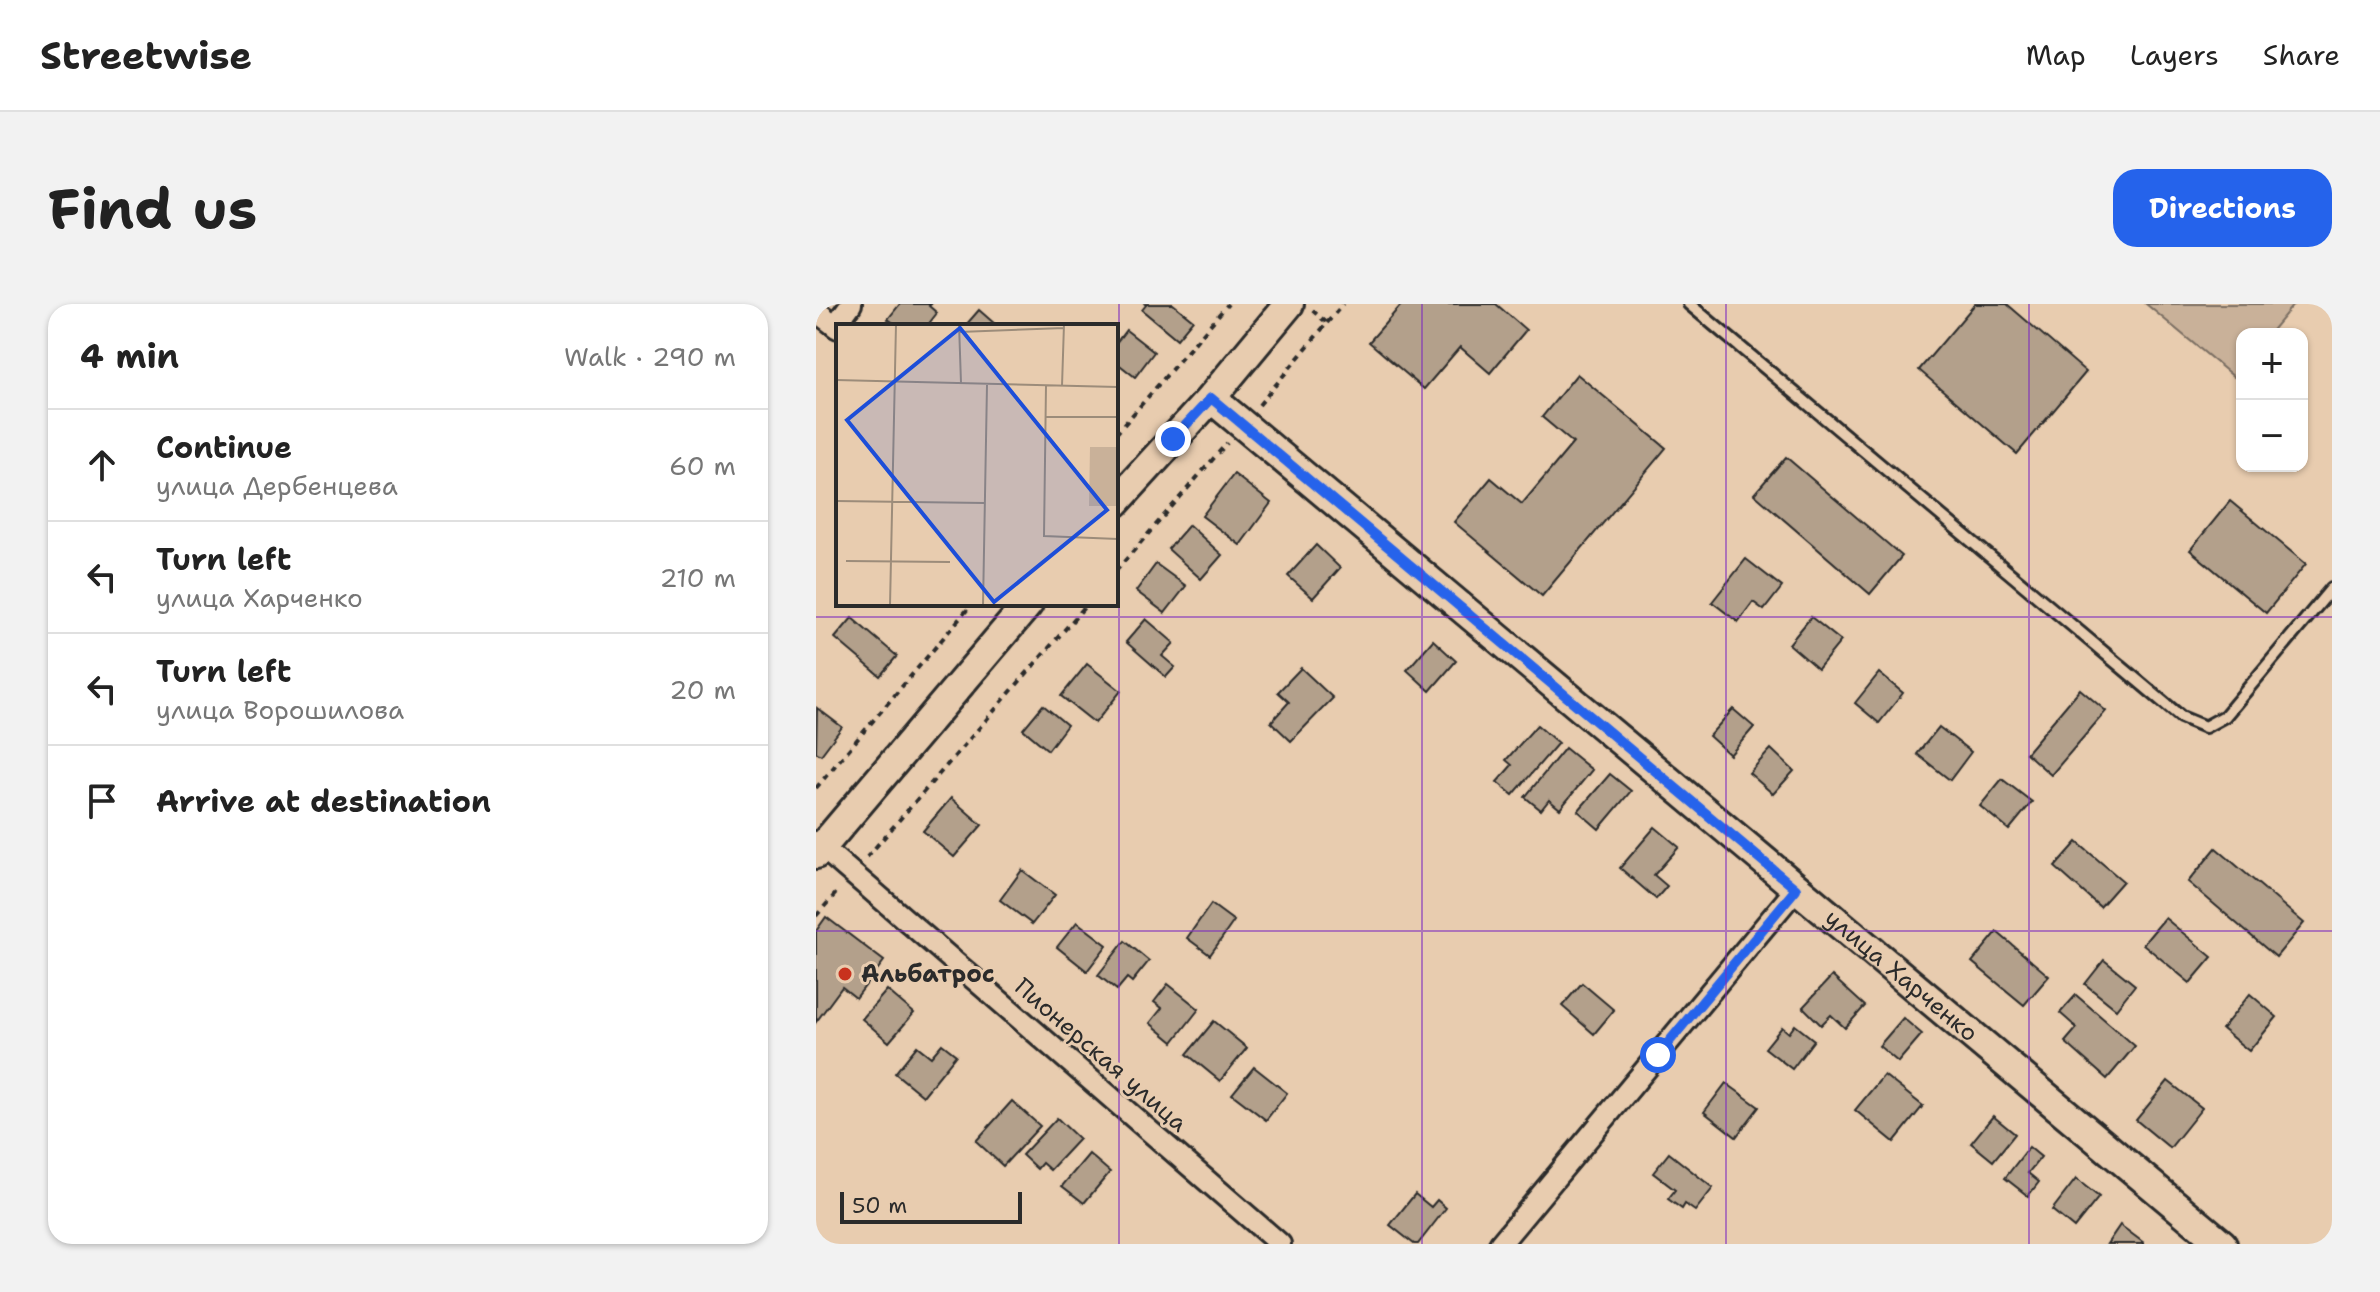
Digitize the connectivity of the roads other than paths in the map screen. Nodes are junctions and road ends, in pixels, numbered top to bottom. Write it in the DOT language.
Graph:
graph roads {
  1 [pos="851,304"];
  2 [pos="1289,304"];
  3 [pos="1689,304"];
  4 [pos="816,311"];
  5 [pos="838,324"];
  6 [pos="836,327"];
  7 [pos="1211,398"];
  8 [pos="1118,500"];
  9 [pos="2332,588"];
  10 [pos="1026,606"];
  11 [pos="818,847"];
  12 [pos="1796,889"];
  13 [pos="1280,1244"];
  14 [pos="1500,1244"];
  15 [pos="2222,1244"];
  1 -- 5 [label="street"];
  2 -- 7 [label="street"];
  3 -- 9 [label="lane"];
  4 -- 6 [label="street"];
  7 -- 8 [label="street"];
  7 -- 12 [label="street, улица Харченко"];
  10 -- 11 [label="street"];
  11 -- 13 [label="street, Пионерская улица"];
  12 -- 14 [label="street"];
  12 -- 15 [label="street, улица Харченко"];
}
